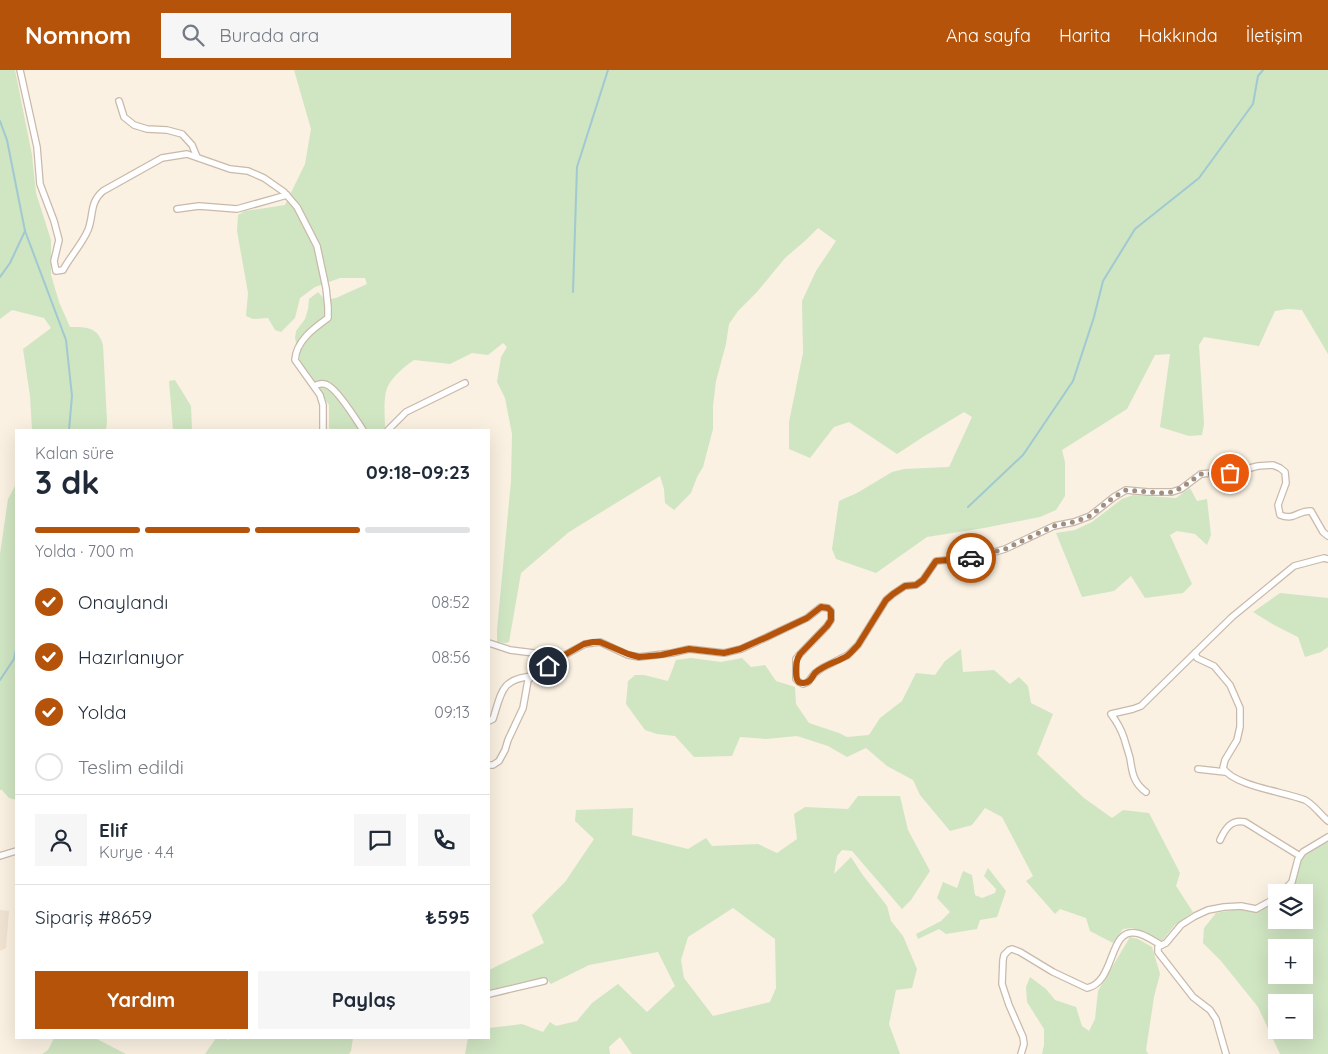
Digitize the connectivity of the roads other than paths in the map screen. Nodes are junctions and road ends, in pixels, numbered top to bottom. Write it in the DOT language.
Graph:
graph roads {
  1 [pos="20,70"];
  2 [pos="119,101"];
  3 [pos="197,157"];
  4 [pos="287,195"];
  5 [pos="176,209"];
  6 [pos="464,383"];
  7 [pos="314,386"];
  8 [pos="323,429"];
  9 [pos="362,429"];
  10 [pos="389,429"];
  11 [pos="1328,536"];
  12 [pos="1328,559"];
  13 [pos="490,642"];
  14 [pos="1194,654"];
  15 [pos="557,660"];
  16 [pos="533,676"];
  17 [pos="490,720"];
  18 [pos="490,765"];
  19 [pos="1198,768"];
  20 [pos="1225,772"];
  21 [pos="1146,792"];
  22 [pos="1328,821"];
  23 [pos="1328,837"];
  24 [pos="1220,840"];
  25 [pos="15,851"];
  26 [pos="0,856"];
  27 [pos="1300,856"];
  28 [pos="1290,884"];
  29 [pos="1268,902"];
  30 [pos="1161,945"];
  31 [pos="544,980"];
  32 [pos="490,994"];
  33 [pos="1021,1054"];
  34 [pos="1226,1054"];
  1 -- 3 [label="street"];
  2 -- 3 [label="street"];
  3 -- 4 [label="street"];
  4 -- 5 [label="street"];
  4 -- 7 [label="street"];
  6 -- 10 [label="street"];
  7 -- 8 [label="street"];
  7 -- 9 [label="street"];
  11 -- 15 [label="street"];
  12 -- 14 [label="street"];
  13 -- 15 [label="street"];
  14 -- 20 [label="street"];
  14 -- 21 [label="street"];
  15 -- 16 [label="street"];
  16 -- 17 [label="street"];
  16 -- 18 [label="street"];
  19 -- 20 [label="street"];
  20 -- 22 [label="street"];
  23 -- 27 [label="street"];
  24 -- 27 [label="street"];
  25 -- 26 [label="street"];
  27 -- 28 [label="street"];
  29 -- 30 [label="street"];
  30 -- 33 [label="street"];
  30 -- 34 [label="street"];
  31 -- 32 [label="street"];
}
